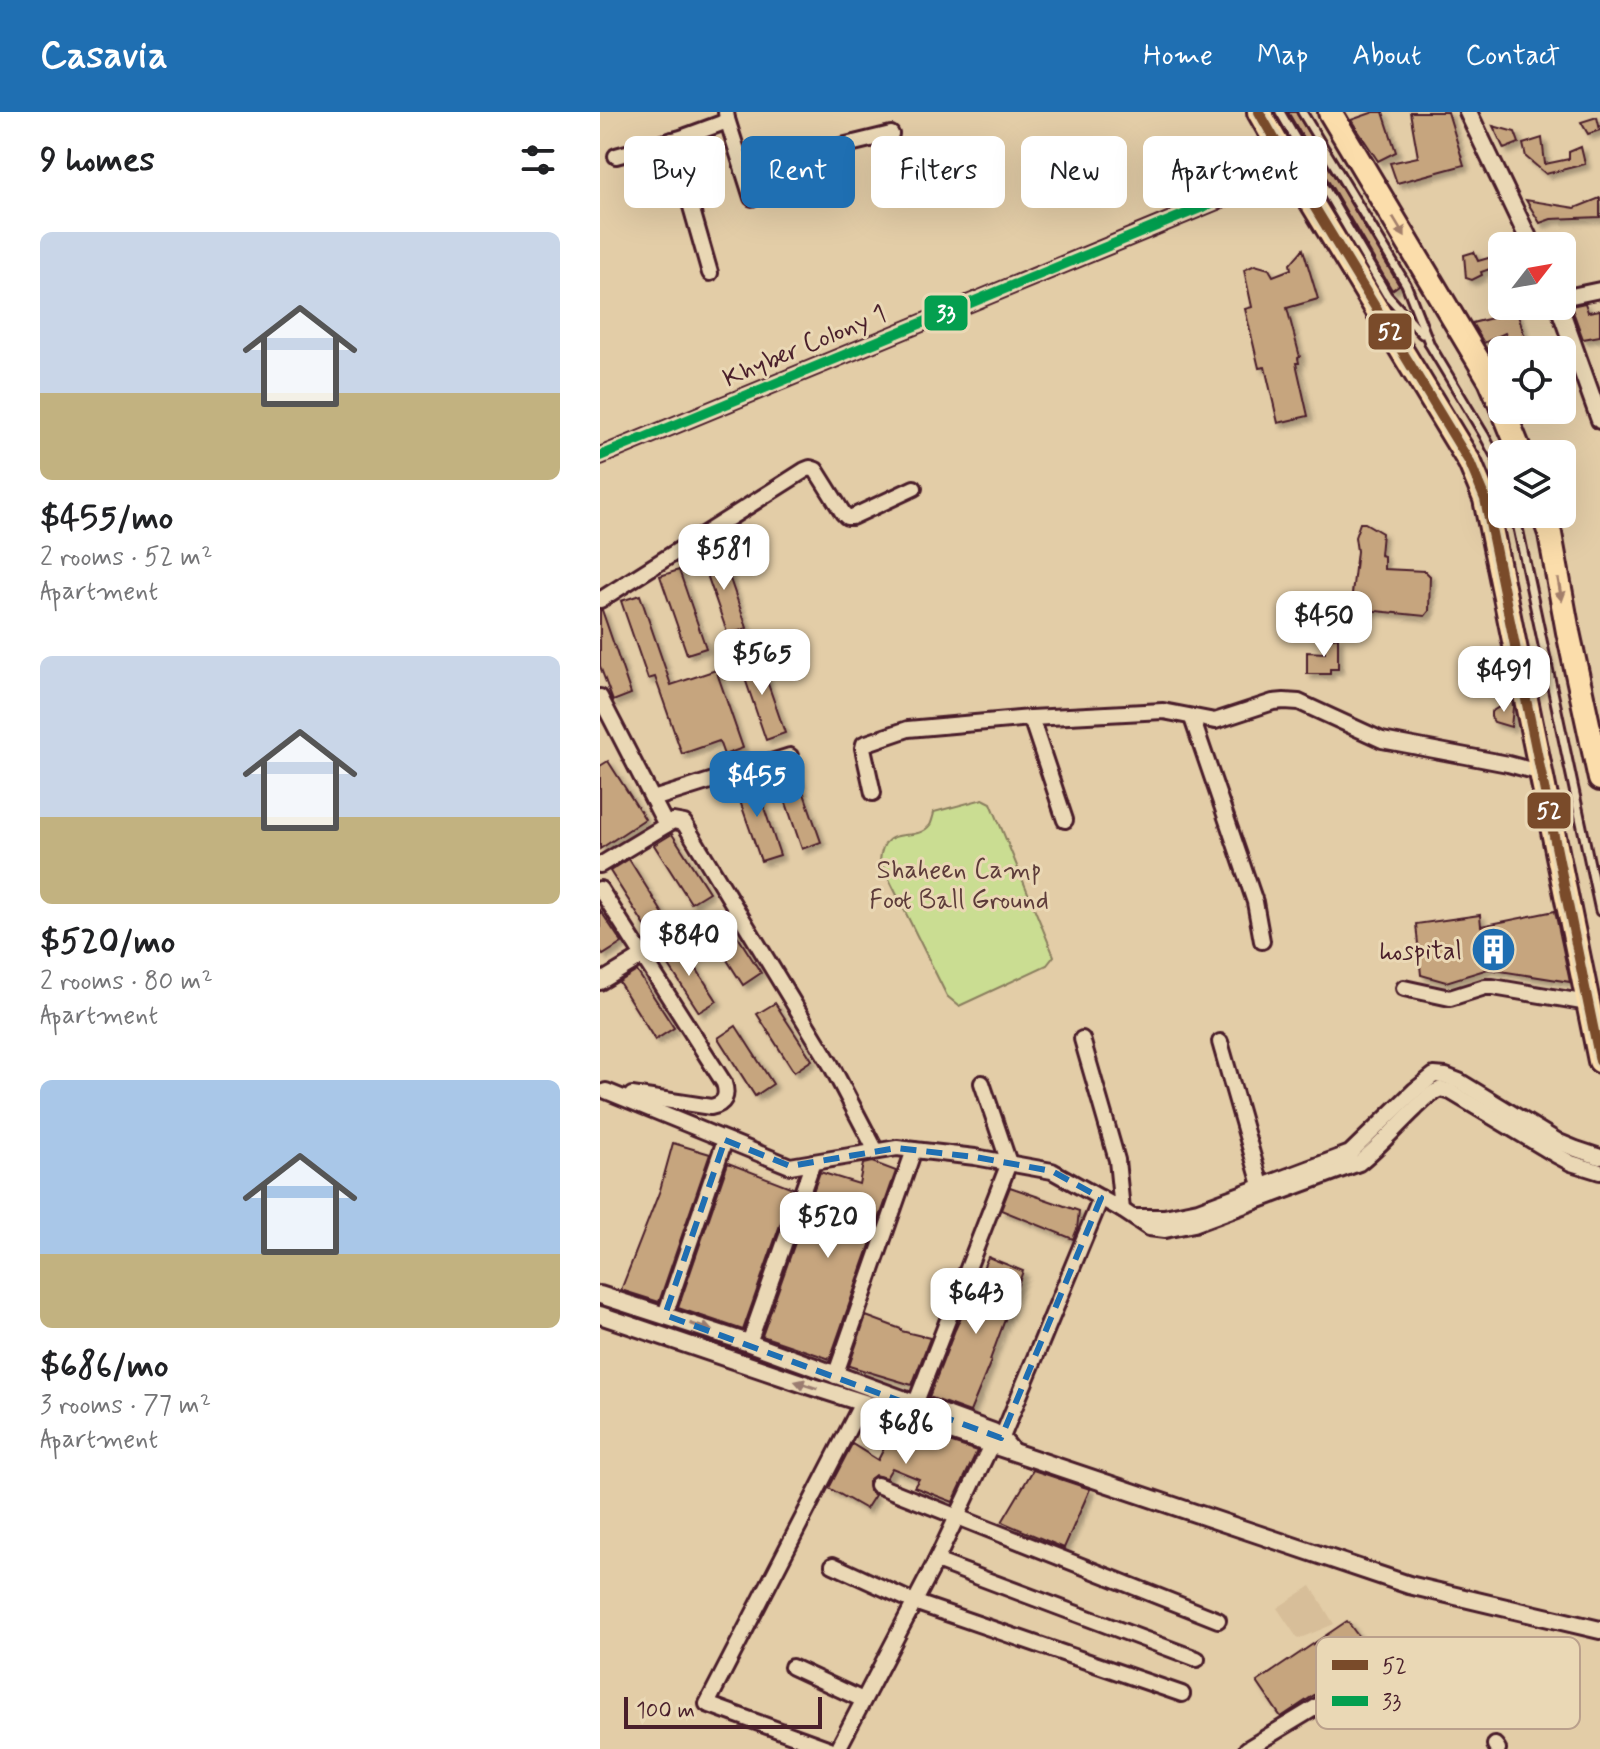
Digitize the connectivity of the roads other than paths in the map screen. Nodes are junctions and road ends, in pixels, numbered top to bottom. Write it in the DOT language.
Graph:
graph roads {
  1 [pos="1259,112"];
  2 [pos="1280,112"];
  3 [pos="1302,112"];
  4 [pos="1330,112"];
  5 [pos="1468,112"];
  6 [pos="726,116"];
  7 [pos="891,134"];
  8 [pos="684,136"];
  9 [pos="1273,136"];
  10 [pos="855,143"];
  11 [pos="624,154"];
  12 [pos="616,156"];
  13 [pos="741,164"];
  14 [pos="691,208"];
  15 [pos="1200,208"];
  16 [pos="1315,208"];
  17 [pos="1525,232"];
  18 [pos="710,273"];
  19 [pos="1600,290"];
  20 [pos="1576,295"];
  21 [pos="1564,320"];
  22 [pos="1430,345"];
  23 [pos="1488,377"];
  24 [pos="1599,413"];
  25 [pos="1488,443"];
  26 [pos="600,456"];
  27 [pos="914,488"];
  28 [pos="1518,528"];
  29 [pos="1548,528"];
  30 [pos="600,600"];
  31 [pos="600,697"];
  32 [pos="1031,718"];
  33 [pos="1192,718"];
  34 [pos="790,756"];
  35 [pos="1542,773"];
  36 [pos="1600,779"];
  37 [pos="873,793"];
  38 [pos="653,799"];
  39 [pos="1065,820"];
  40 [pos="666,825"];
  41 [pos="600,865"];
  42 [pos="600,889"];
  43 [pos="1600,911"];
  44 [pos="1262,941"];
  45 [pos="643,956"];
  46 [pos="600,982"];
  47 [pos="1404,988"];
  48 [pos="1588,1003"];
  49 [pos="1082,1039"];
  50 [pos="1220,1042"];
  51 [pos="1600,1061"];
  52 [pos="982,1083"];
  53 [pos="603,1090"];
  54 [pos="725,1140"];
  55 [pos="914,1150"];
  56 [pos="876,1151"];
  57 [pos="1600,1157"];
  58 [pos="813,1162"];
  59 [pos="1009,1163"];
  60 [pos="1600,1172"];
  61 [pos="1262,1192"];
  62 [pos="1101,1198"];
  63 [pos="1126,1214"];
  64 [pos="600,1295"];
  65 [pos="600,1315"];
  66 [pos="665,1315"];
  67 [pos="749,1343"];
  68 [pos="835,1376"];
  69 [pos="916,1402"];
  70 [pos="862,1403"];
  71 [pos="1001,1446"];
  72 [pos="877,1485"];
  73 [pos="957,1517"];
  74 [pos="936,1561"];
  75 [pos="833,1565"];
  76 [pos="914,1602"];
  77 [pos="1218,1620"];
  78 [pos="1600,1630"];
  79 [pos="1197,1659"];
  80 [pos="792,1667"];
  81 [pos="1182,1694"];
  82 [pos="863,1700"];
  83 [pos="1316,1707"];
  84 [pos="830,1749"];
  85 [pos="838,1749"];
  86 [pos="1247,1749"];
  1 -- 9 [label="highway"];
  2 -- 22 [label="lane"];
  3 -- 22 [label="lane"];
  4 -- 23 [label="highway, one-way"];
  5 -- 17 [label="street"];
  6 -- 8 [label="street"];
  6 -- 13 [label="street"];
  7 -- 10 [label="street"];
  11 -- 12 [label="street"];
  14 -- 18 [label="street"];
  15 -- 26 [label="street, Khyber Colony 1"];
  16 -- 35 [label="highway"];
  19 -- 20 [label="street"];
  21 -- 24 [label="street"];
  22 -- 25 [label="lane"];
  27 -- 30 [label="street"];
  28 -- 43 [label="lane"];
  29 -- 36 [label="highway, one-way"];
  31 -- 38 [label="street"];
  32 -- 33 [label="street"];
  32 -- 37 [label="street"];
  32 -- 39 [label="street"];
  33 -- 35 [label="street"];
  33 -- 44 [label="street"];
  34 -- 38 [label="street"];
  35 -- 48 [label="highway"];
  38 -- 40 [label="street"];
  40 -- 41 [label="street"];
  40 -- 56 [label="street"];
  42 -- 45 [label="street"];
  45 -- 46 [label="street"];
  45 -- 53 [label="street"];
  47 -- 48 [label="street"];
  48 -- 51 [label="highway"];
  49 -- 63 [label="street"];
  50 -- 61 [label="street"];
  52 -- 59 [label="street"];
  53 -- 54 [label="street"];
  54 -- 58 [label="street"];
  54 -- 66 [label="street"];
  55 -- 56 [label="street"];
  55 -- 59 [label="street"];
  55 -- 68 [label="street"];
  56 -- 58 [label="street"];
  57 -- 61 [label="street"];
  58 -- 67 [label="street"];
  59 -- 62 [label="street"];
  59 -- 69 [label="street"];
  60 -- 61 [label="street"];
  61 -- 63 [label="street"];
  62 -- 63 [label="street"];
  62 -- 71 [label="street"];
  64 -- 66 [label="street"];
  70 -- 65 [label="street, one-way"];
  66 -- 67 [label="street, one-way"];
  67 -- 68 [label="street"];
  68 -- 69 [label="street"];
  69 -- 71 [label="street"];
  70 -- 71 [label="street"];
  70 -- 84 [label="street"];
  71 -- 73 [label="street"];
  71 -- 78 [label="street"];
  72 -- 73 [label="street"];
  73 -- 74 [label="street"];
  73 -- 77 [label="street"];
  74 -- 76 [label="street"];
  74 -- 79 [label="street"];
  75 -- 76 [label="street"];
  76 -- 81 [label="street"];
  76 -- 82 [label="street"];
  80 -- 82 [label="street"];
  82 -- 85 [label="street"];
  83 -- 86 [label="street"];
}
